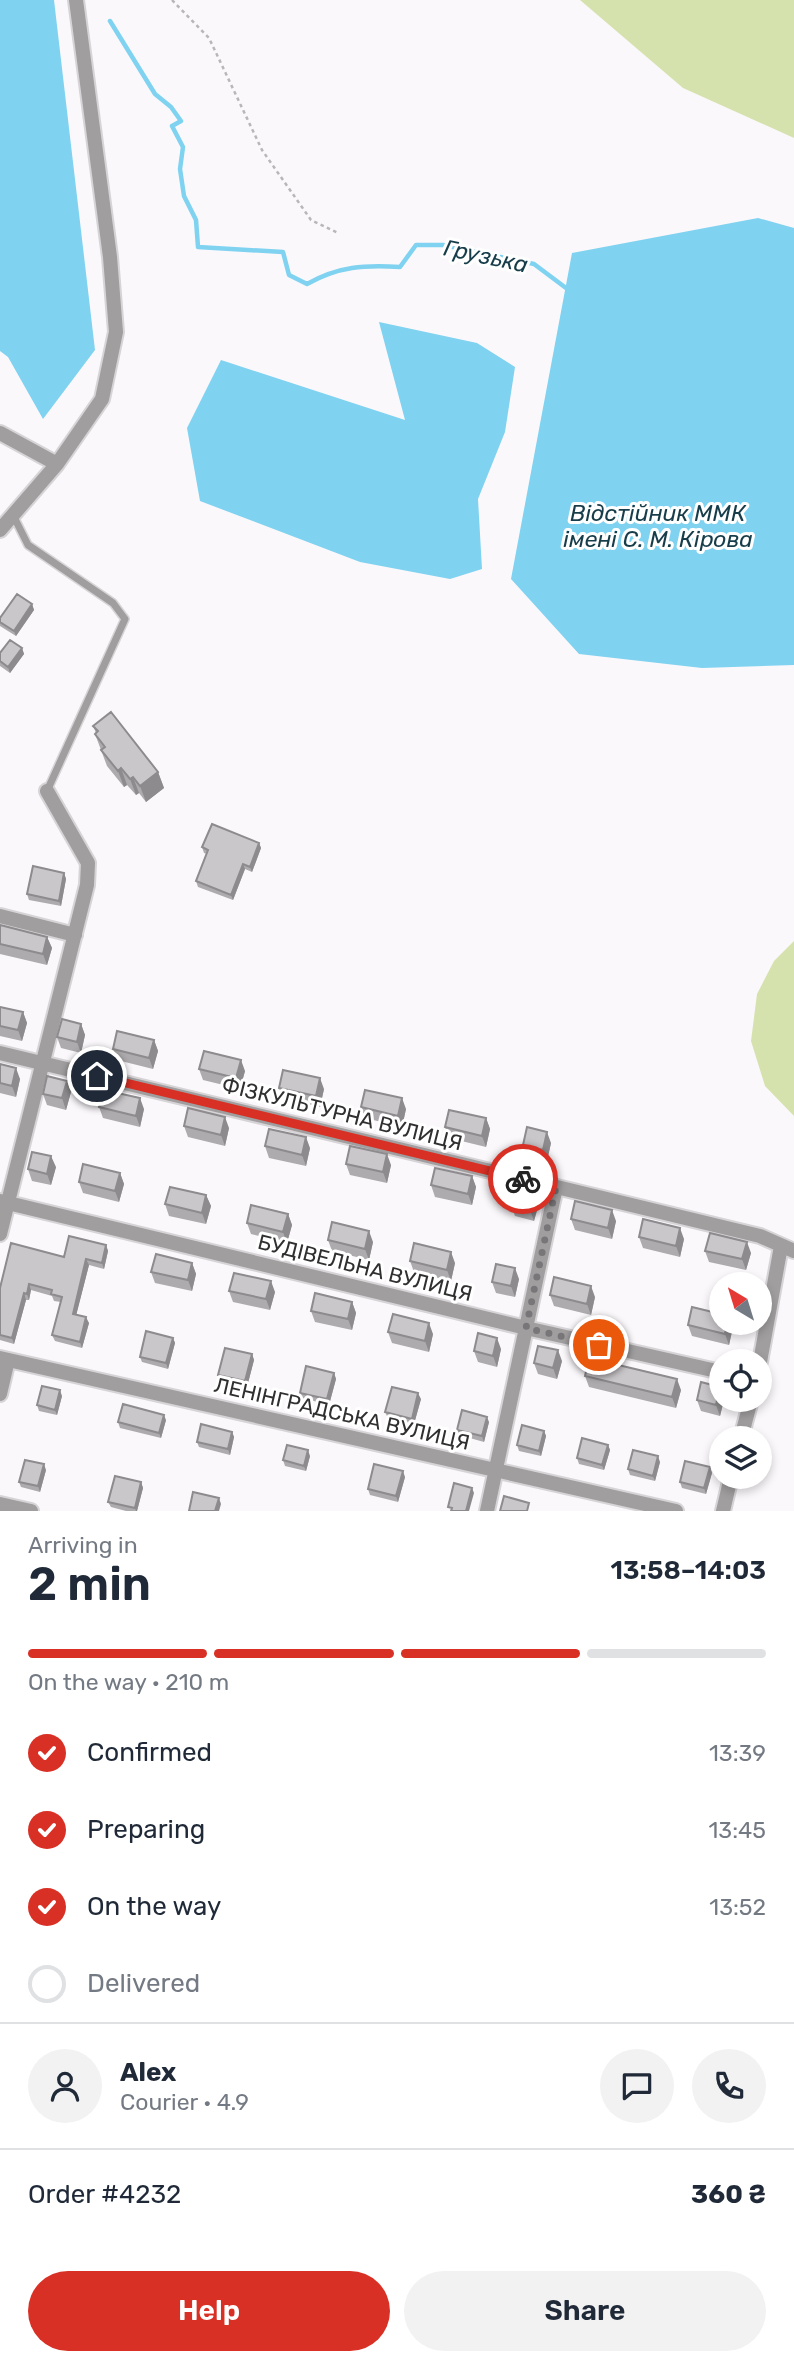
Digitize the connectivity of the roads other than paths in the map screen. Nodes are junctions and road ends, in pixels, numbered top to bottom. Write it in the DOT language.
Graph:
graph roads {
  1 [pos="76,0"];
  2 [pos="0,433"];
  3 [pos="57,464"];
  4 [pos="13,514"];
  5 [pos="0,530"];
  6 [pos="47,791"];
  7 [pos="0,916"];
  8 [pos="75,935"];
  9 [pos="0,1053"];
  10 [pos="43,1063"];
  11 [pos="556,1187"];
  12 [pos="4,1202"];
  13 [pos="0,1234"];
  14 [pos="788,1248"];
  15 [pos="526,1328"];
  16 [pos="763,1349"];
  17 [pos="4,1359"];
  18 [pos="709,1369"];
  19 [pos="0,1394"];
  20 [pos="496,1470"];
  21 [pos="728,1489"];
  22 [pos="0,1504"];
  23 [pos="31,1511"];
  24 [pos="487,1511"];
  25 [pos="676,1511"];
  26 [pos="723,1511"];
  1 -- 3 [label="street"];
  2 -- 3 [label="street"];
  3 -- 4 [label="street"];
  4 -- 5 [label="street"];
  4 -- 6 [label="lane"];
  6 -- 8 [label="street"];
  7 -- 8 [label="street"];
  8 -- 10 [label="street"];
  9 -- 10 [label="street, ФIЗКУЛЬТУРНА ВУЛИЦЯ"];
  10 -- 11 [label="street, ФIЗКУЛЬТУРНА ВУЛИЦЯ"];
  10 -- 12 [label="street"];
  11 -- 14 [label="street, ФIЗКУЛЬТУРНА ВУЛИЦЯ"];
  11 -- 15 [label="street"];
  12 -- 13 [label="street"];
  12 -- 15 [label="street, БУДІВЕЛЬНА ВУЛИЦЯ"];
  14 -- 16 [label="street"];
  15 -- 18 [label="street, БУДІВЕЛЬНА ВУЛИЦЯ"];
  15 -- 20 [label="street"];
  17 -- 19 [label="street"];
  17 -- 20 [label="street, ЛЕНІНГРАДСЬКА ВУЛИЦЯ"];
  20 -- 24 [label="street"];
  20 -- 25 [label="street, ЛЕНІНГРАДСЬКА ВУЛИЦЯ"];
  21 -- 26 [label="street"];
  22 -- 23 [label="street"];
}
